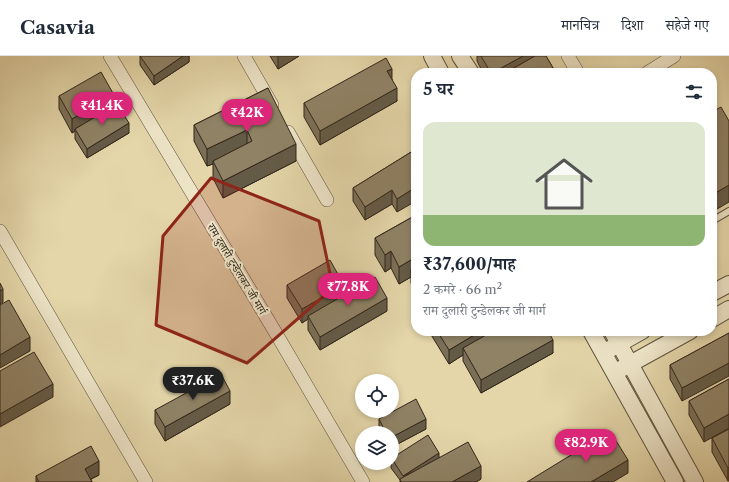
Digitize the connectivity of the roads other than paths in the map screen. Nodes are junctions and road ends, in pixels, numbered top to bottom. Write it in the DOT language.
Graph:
graph roads {
  1 [pos="110,56"];
  2 [pos="244,56"];
  3 [pos="432,56"];
  4 [pos="460,56"];
  5 [pos="568,56"];
  6 [pos="674,56"];
  7 [pos="438,68"];
  8 [pos="468,68"];
  9 [pos="575,68"];
  10 [pos="655,68"];
  11 [pos="327,200"];
  12 [pos="729,211"];
  13 [pos="717,218"];
  14 [pos="0,232"];
  15 [pos="729,284"];
  16 [pos="717,290"];
  17 [pos="729,309"];
  18 [pos="717,316"];
  19 [pos="594,336"];
  20 [pos="681,336"];
  21 [pos="616,337"];
  22 [pos="603,352"];
  23 [pos="630,364"];
  24 [pos="614,372"];
  25 [pos="146,482"];
  26 [pos="363,482"];
  27 [pos="675,482"];
  28 [pos="695,482"];
  1 -- 26 [label="street, राम दुलारी टुन्डेलकर जी मार्ग"];
  2 -- 11 [label="street"];
  3 -- 7 [label="street"];
  4 -- 8 [label="street"];
  5 -- 9 [label="street"];
  6 -- 10 [label="street"];
  12 -- 13 [label="lane"];
  14 -- 25 [label="street"];
  15 -- 16 [label="street"];
  17 -- 18 [label="street"];
  19 -- 22 [label="street"];
  20 -- 23 [label="street"];
  21 -- 22 [label="street"];
  21 -- 23 [label="street"];
  22 -- 24 [label="street"];
  23 -- 24 [label="street"];
  23 -- 28 [label="street"];
  24 -- 27 [label="street"];
}
